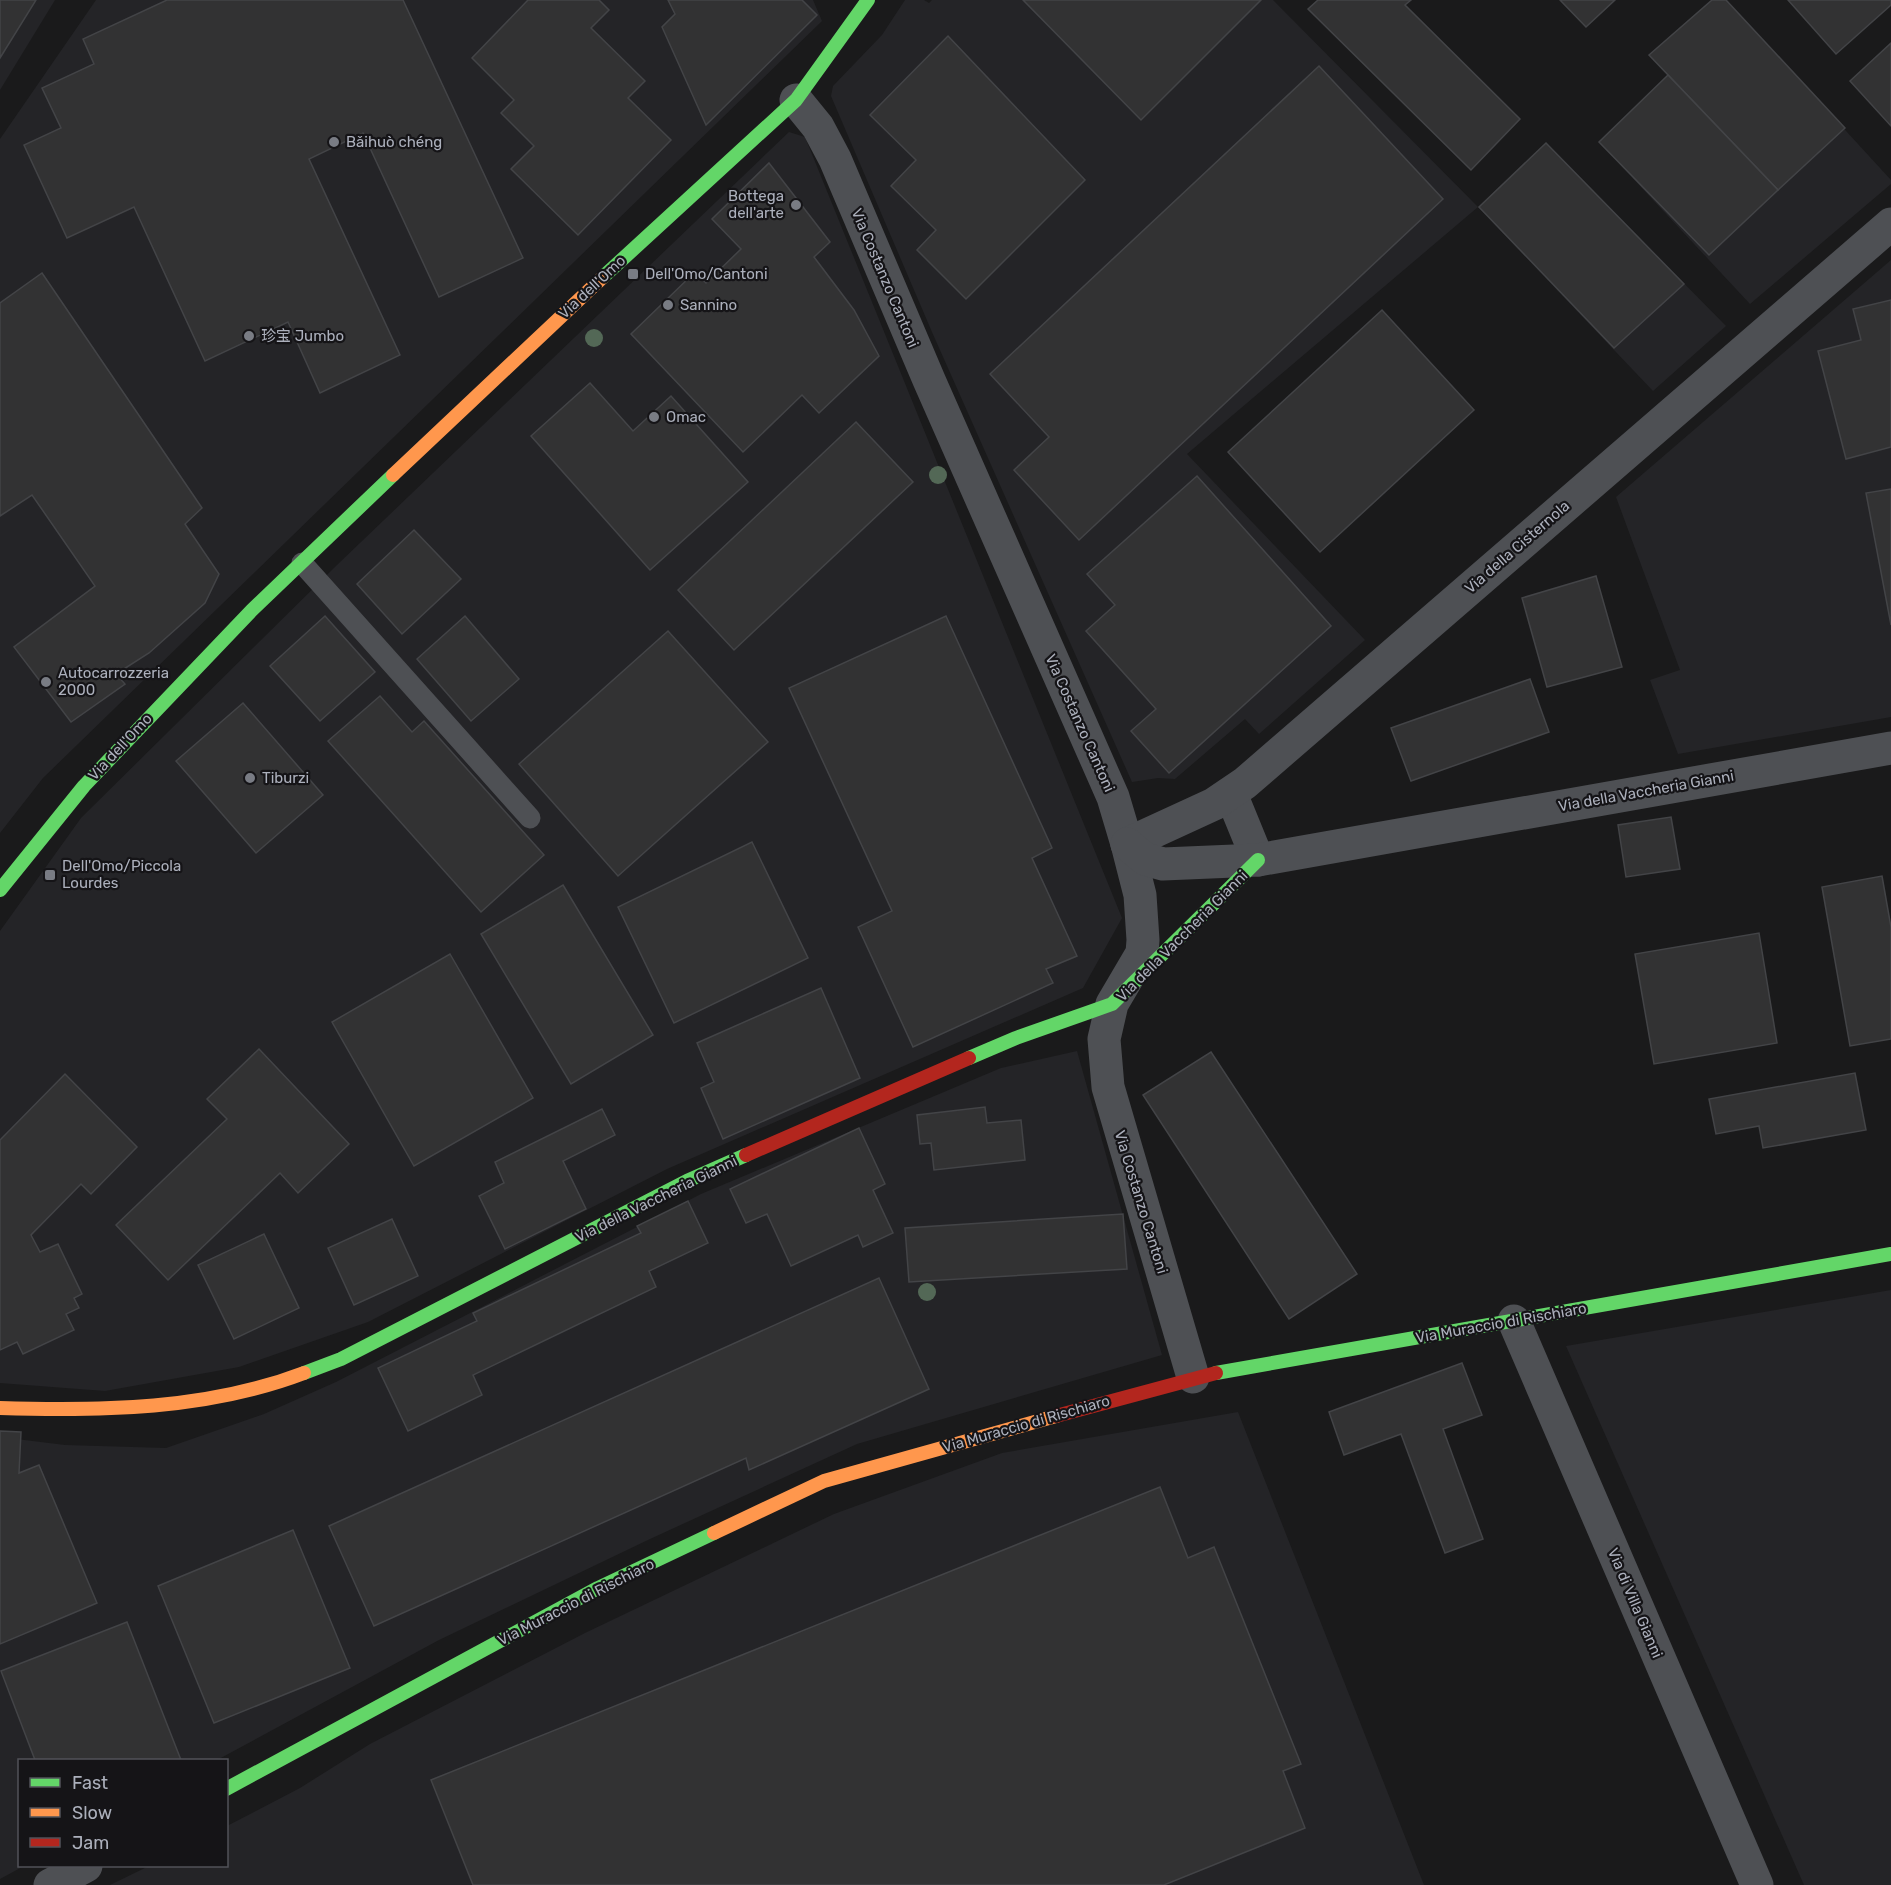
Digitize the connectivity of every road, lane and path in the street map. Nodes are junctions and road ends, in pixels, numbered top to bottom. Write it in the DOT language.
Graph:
graph roads {
  1 [pos="856,7"];
  2 [pos="796,99"];
  3 [pos="1891,224"];
  4 [pos="302,563"];
  5 [pos="1891,748"];
  6 [pos="1231,794"];
  7 [pos="530,818"];
  8 [pos="1127,844"];
  9 [pos="1258,860"];
  10 [pos="0,890"];
  11 [pos="1112,1004"];
  12 [pos="1891,1254"];
  13 [pos="1514,1321"];
  14 [pos="1193,1377"];
  15 [pos="0,1408"];
  16 [pos="228,1788"];
  17 [pos="84,1867"];
  18 [pos="50,1885"];
  19 [pos="1757,1885"];
  1 -- 2 [label="street, Via dell'Omo"];
  2 -- 4 [label="street, Via dell'Omo"];
  2 -- 8 [label="street, Via Costanzo Cantoni"];
  3 -- 6 [label="street, Via della Cisternola"];
  4 -- 7 [label="lane"];
  4 -- 10 [label="street, Via dell'Omo"];
  5 -- 9 [label="street, Via della Vaccheria Gianni"];
  6 -- 8 [label="street, Via della Cisternola"];
  6 -- 9 [label="street"];
  8 -- 9 [label="street, Via della Vaccheria Gianni"];
  8 -- 11 [label="street, Via Costanzo Cantoni"];
  9 -- 11 [label="street, Via della Vaccheria Gianni"];
  11 -- 14 [label="street, Via Costanzo Cantoni"];
  11 -- 15 [label="street, Via della Vaccheria Gianni"];
  12 -- 13 [label="street, Via Muraccio di Rischiaro"];
  13 -- 14 [label="street, Via Muraccio di Rischiaro"];
  13 -- 19 [label="street, Via di Villa Gianni"];
  14 -- 16 [label="street, Via Muraccio di Rischiaro"];
  17 -- 18 [label="street"];
}
